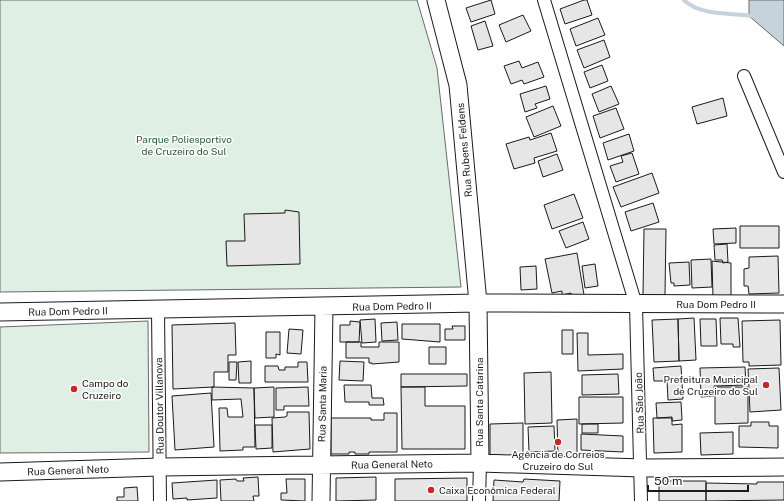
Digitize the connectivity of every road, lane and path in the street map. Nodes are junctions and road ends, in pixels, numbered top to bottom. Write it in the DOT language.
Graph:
graph roads {
  1 [pos="436,0"];
  2 [pos="544,0"];
  3 [pos="744,76"];
  4 [pos="784,172"];
  5 [pos="478,303"];
  6 [pos="784,304"];
  7 [pos="636,305"];
  8 [pos="324,307"];
  9 [pos="158,310"];
  10 [pos="0,312"];
  11 [pos="480,463"];
  12 [pos="321,466"];
  13 [pos="160,467"];
  14 [pos="784,467"];
  15 [pos="642,468"];
  16 [pos="0,472"];
  17 [pos="160,501"];
  18 [pos="321,501"];
  19 [pos="479,501"];
  20 [pos="641,501"];
  1 -- 5 [label="street, Rua Rubens Feldens"];
  2 -- 7 [label="street, Rua São João"];
  3 -- 4 [label="street"];
  5 -- 7 [label="street, Rua Dom Pedro II"];
  5 -- 8 [label="street, Rua Dom Pedro II"];
  5 -- 11 [label="street, Rua Santa Catarina"];
  6 -- 7 [label="street, Rua Dom Pedro II"];
  7 -- 15 [label="street, Rua São João"];
  8 -- 9 [label="street, Rua Dom Pedro II"];
  8 -- 12 [label="street, Rua Santa Maria"];
  9 -- 10 [label="street, Rua Dom Pedro II"];
  9 -- 13 [label="street, Rua Doutor Villanova"];
  11 -- 12 [label="street, Rua General Neto"];
  11 -- 15 [label="street, Rua General Neto"];
  11 -- 19 [label="street, Rua Santa Catarina"];
  12 -- 13 [label="street, Rua General Neto"];
  12 -- 18 [label="street, Rua Santa Maria"];
  13 -- 16 [label="street, Rua General Neto"];
  13 -- 17 [label="street, Rua Doutor Villanova"];
  14 -- 15 [label="street, Rua General Neto"];
  15 -- 20 [label="street, Rua São João"];
}
